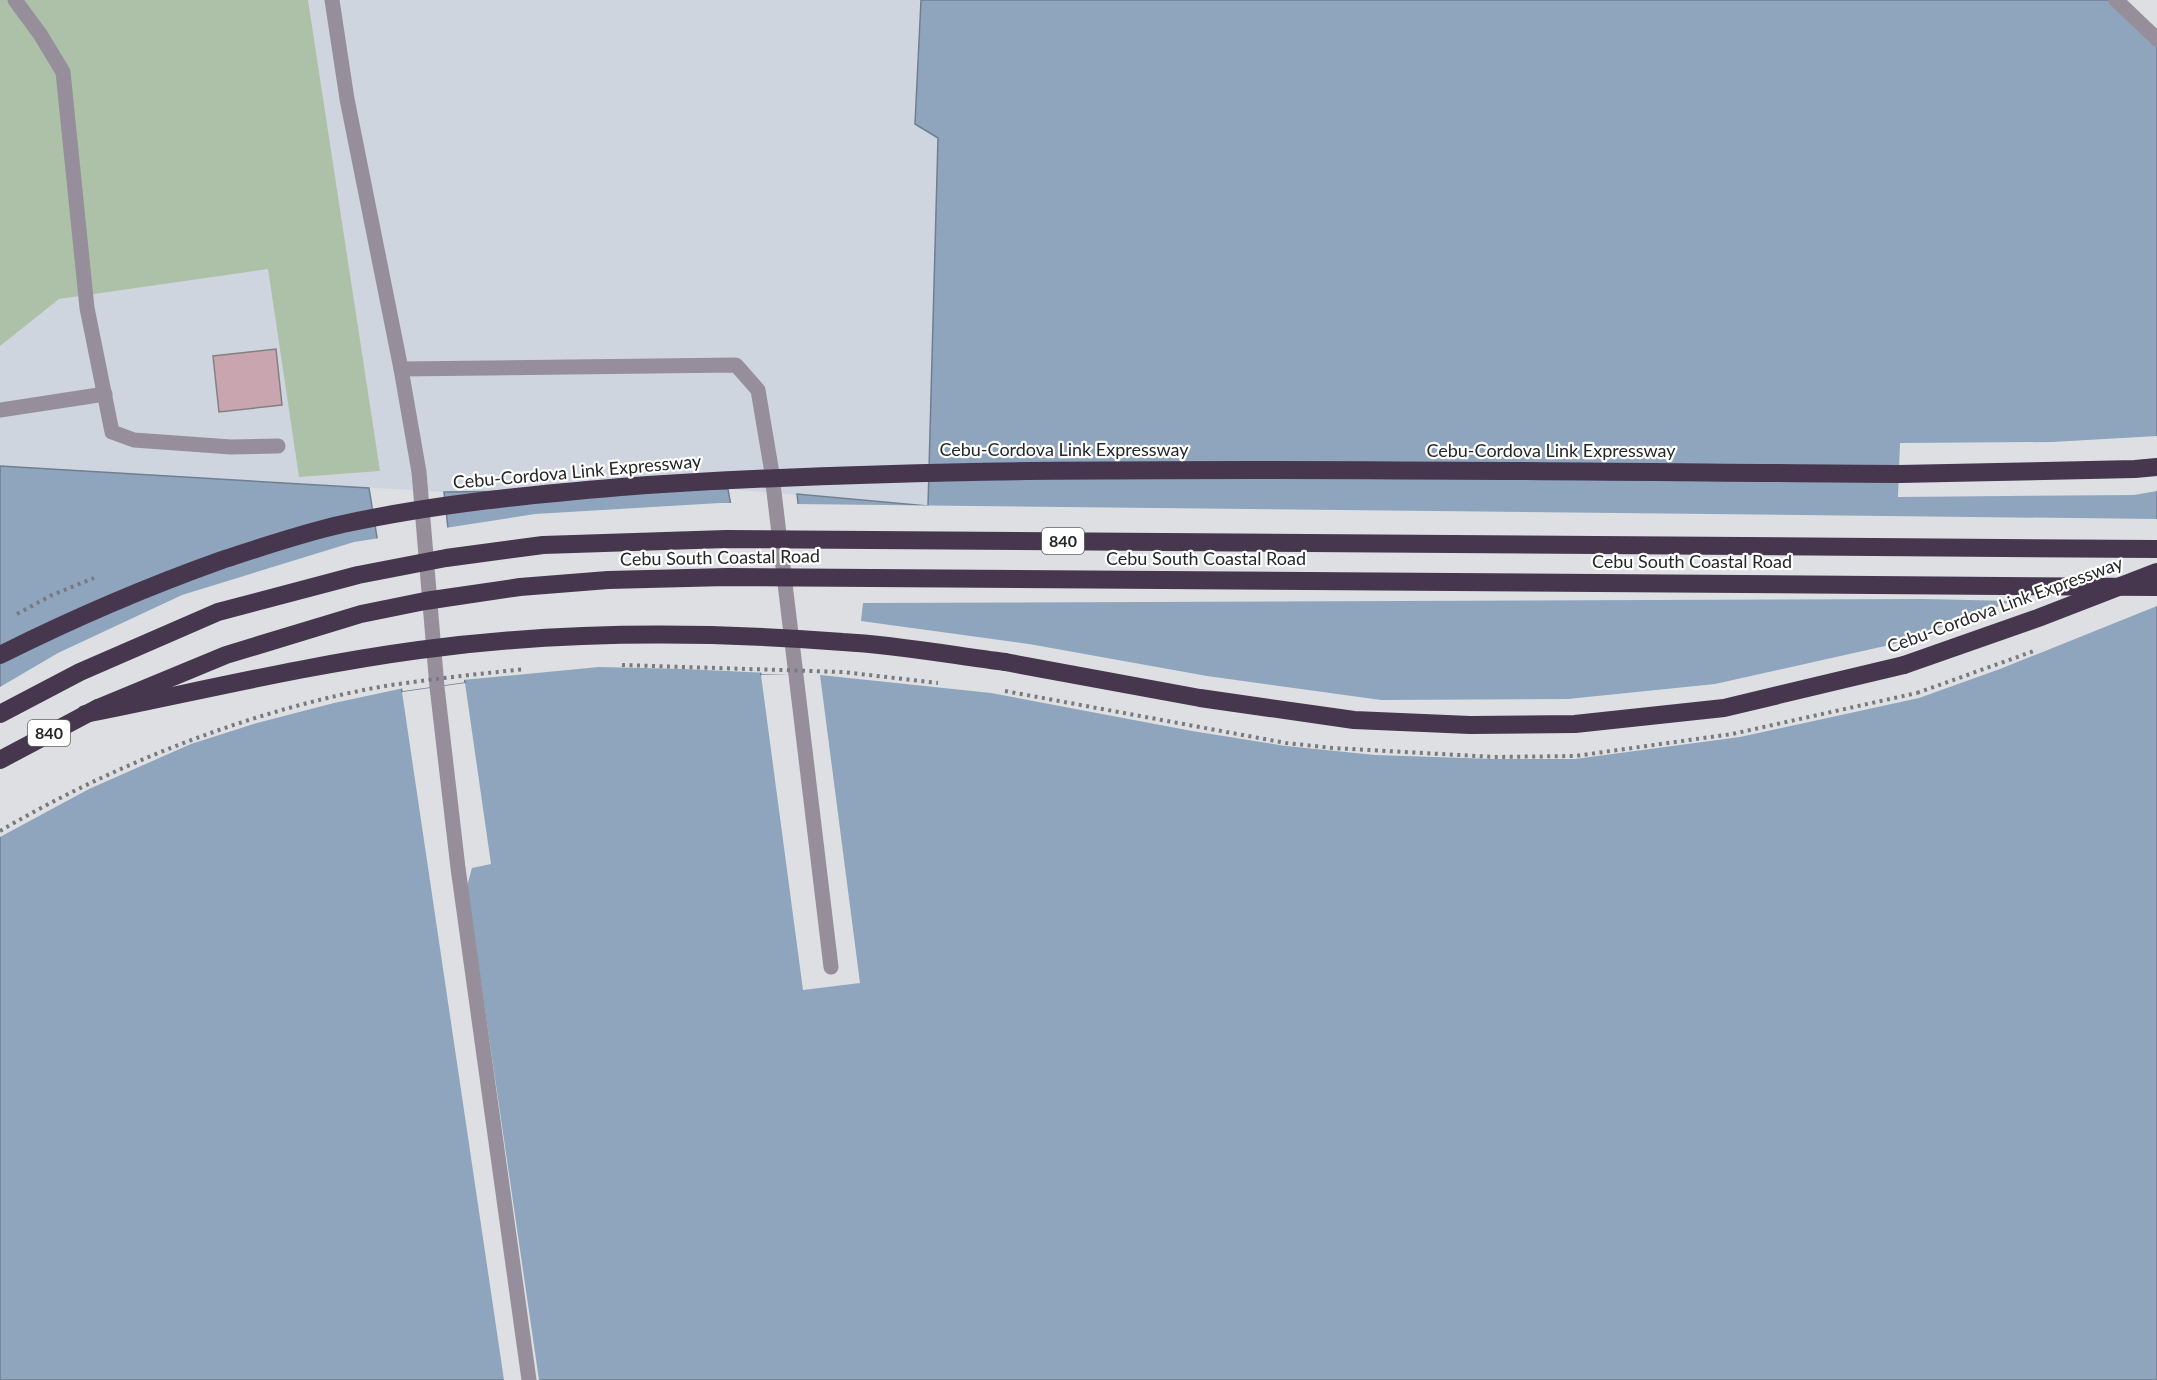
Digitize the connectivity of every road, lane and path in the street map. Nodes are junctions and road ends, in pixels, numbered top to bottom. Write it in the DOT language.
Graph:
graph roads {
  1 [pos="15,0"];
  2 [pos="332,0"];
  3 [pos="2116,0"];
  4 [pos="2157,39"];
  5 [pos="401,369"];
  6 [pos="105,394"];
  7 [pos="0,410"];
  8 [pos="278,446"];
  9 [pos="2157,467"];
  10 [pos="2157,549"];
  11 [pos="2157,572"];
  12 [pos="2157,587"];
  13 [pos="0,655"];
  14 [pos="620,665"];
  15 [pos="535,668"];
  16 [pos="946,683"];
  17 [pos="1003,690"];
  18 [pos="1917,693"];
  19 [pos="0,714"];
  20 [pos="85,714"];
  21 [pos="0,760"];
  22 [pos="0,831"];
  23 [pos="831,967"];
  24 [pos="529,1380"];
  1 -- 6 [label="street"];
  2 -- 5 [label="street"];
  3 -- 4 [label="street"];
  5 -- 23 [label="street"];
  5 -- 24 [label="street"];
  6 -- 7 [label="street"];
  6 -- 8 [label="street"];
  9 -- 13 [label="highway, Cebu-Cordova Link Expressway, bridge"];
  10 -- 19 [label="highway, Cebu South Coastal Road / 840, bridge"];
  11 -- 20 [label="highway, Cebu-Cordova Link Expressway, bridge"];
  12 -- 20 [label="highway, Cebu South Coastal Road / 840, bridge"];
  14 -- 16 [label="path, bridge"];
  15 -- 22 [label="path, bridge"];
  17 -- 18 [label="path, bridge"];
  20 -- 21 [label="highway, Cebu South Coastal Road / 840"];
}
